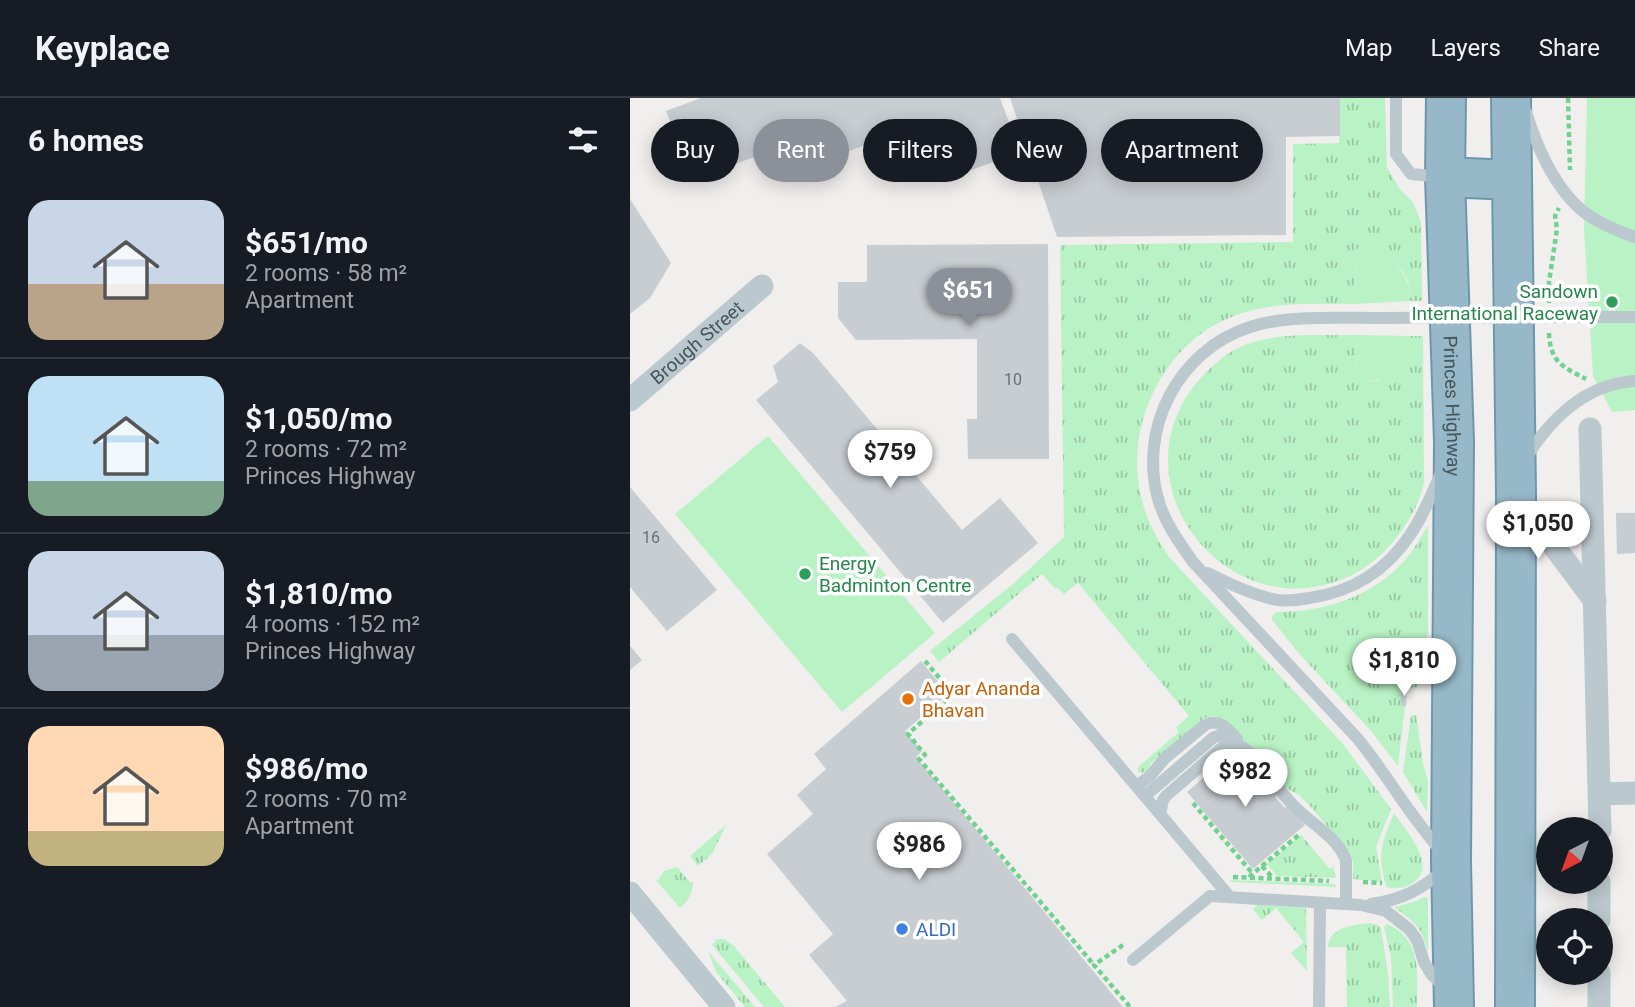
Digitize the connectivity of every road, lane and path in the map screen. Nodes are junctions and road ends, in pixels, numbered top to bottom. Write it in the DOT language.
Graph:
graph roads {
  1 [pos="1396,98"];
  2 [pos="1446,98"];
  3 [pos="1511,98"];
  4 [pos="1522,98"];
  5 [pos="1568,98"];
  6 [pos="1445,177"];
  7 [pos="1570,178"];
  8 [pos="1512,180"];
  9 [pos="1635,237"];
  10 [pos="762,286"];
  11 [pos="1635,317"];
  12 [pos="1635,381"];
  13 [pos="630,400"];
  14 [pos="1591,429"];
  15 [pos="1454,442"];
  16 [pos="1516,488"];
  17 [pos="1193,562"];
  18 [pos="1595,601"];
  19 [pos="1012,639"];
  20 [pos="925,661"];
  21 [pos="1247,750"];
  22 [pos="1141,791"];
  23 [pos="1635,793"];
  24 [pos="1600,794"];
  25 [pos="1193,803"];
  26 [pos="1160,814"];
  27 [pos="1600,817"];
  28 [pos="1301,832"];
  29 [pos="1451,862"];
  30 [pos="1262,866"];
  31 [pos="1274,879"];
  32 [pos="630,893"];
  33 [pos="1230,897"];
  34 [pos="1320,902"];
  35 [pos="1346,904"];
  36 [pos="1361,905"];
  37 [pos="1133,960"];
  38 [pos="1599,985"];
  39 [pos="1454,1002"];
  40 [pos="724,1007"];
  41 [pos="1130,1007"];
  42 [pos="1319,1007"];
  43 [pos="1515,1007"];
  44 [pos="1599,1007"];
  1 -- 6 [label="lane"];
  2 -- 6 [label="highway, Princes Highway"];
  3 -- 8 [label="highway"];
  4 -- 9 [label="lane"];
  5 -- 7 [label="path"];
  6 -- 8 [label="highway"];
  6 -- 15 [label="highway, Princes Highway"];
  8 -- 16 [label="highway"];
  10 -- 13 [label="street, Brough Street"];
  11 -- 17 [label="lane, bridge"];
  12 -- 16 [label="lane"];
  14 -- 18 [label="street"];
  15 -- 17 [label="lane"];
  15 -- 29 [label="highway, Princes Highway"];
  16 -- 18 [label="street"];
  16 -- 43 [label="highway"];
  17 -- 29 [label="lane"];
  18 -- 24 [label="street"];
  19 -- 22 [label="lane"];
  20 -- 41 [label="path"];
  21 -- 22 [label="lane"];
  21 -- 26 [label="lane"];
  21 -- 35 [label="lane"];
  22 -- 26 [label="lane"];
  23 -- 24 [label="street"];
  24 -- 27 [label="street"];
  25 -- 30 [label="path"];
  26 -- 33 [label="lane"];
  28 -- 30 [label="path"];
  29 -- 36 [label="lane"];
  29 -- 39 [label="highway, Princes Highway"];
  30 -- 31 [label="path"];
  32 -- 40 [label="street"];
  33 -- 34 [label="lane"];
  33 -- 37 [label="lane"];
  34 -- 35 [label="lane"];
  34 -- 42 [label="lane"];
  35 -- 36 [label="lane"];
  36 -- 39 [label="lane"];
  38 -- 44 [label="street"];
}
